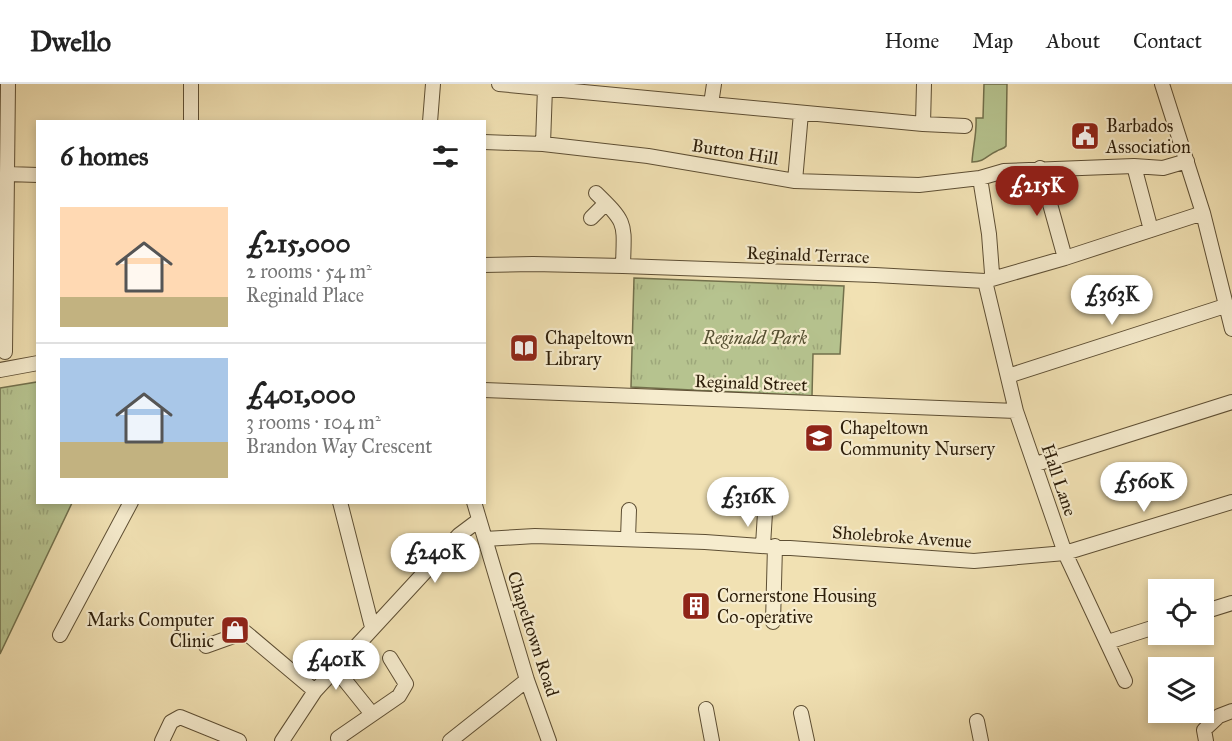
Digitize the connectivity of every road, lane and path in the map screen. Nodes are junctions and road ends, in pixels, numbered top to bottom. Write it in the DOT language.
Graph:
graph roads {
  1 [pos="8,84"];
  2 [pos="191,84"];
  3 [pos="433,84"];
  4 [pos="500,84"];
  5 [pos="714,84"];
  6 [pos="924,84"];
  7 [pos="1162,84"];
  8 [pos="545,88"];
  9 [pos="711,104"];
  10 [pos="801,113"];
  11 [pos="191,120"];
  12 [pos="430,120"];
  13 [pos="923,124"];
  14 [pos="965,126"];
  15 [pos="486,142"];
  16 [pos="543,144"];
  17 [pos="4,157"];
  18 [pos="1187,161"];
  19 [pos="1134,166"];
  20 [pos="1040,168"];
  21 [pos="7,174"];
  22 [pos="36,175"];
  23 [pos="980,178"];
  24 [pos="795,181"];
  25 [pos="1203,213"];
  26 [pos="591,218"];
  27 [pos="1151,230"];
  28 [pos="3,249"];
  29 [pos="1065,258"];
  30 [pos="486,265"];
  31 [pos="623,266"];
  32 [pos="990,278"];
  33 [pos="1227,298"];
  34 [pos="1232,329"];
  35 [pos="4,352"];
  36 [pos="36,363"];
  37 [pos="0,370"];
  38 [pos="1008,376"];
  39 [pos="486,390"];
  40 [pos="1232,402"];
  41 [pos="1016,411"];
  42 [pos="1036,464"];
  43 [pos="1232,502"];
  44 [pos="130,504"];
  45 [pos="341,504"];
  46 [pos="475,504"];
  47 [pos="629,510"];
  48 [pos="765,513"];
  49 [pos="479,520"];
  50 [pos="628,538"];
  51 [pos="485,539"];
  52 [pos="769,545"];
  53 [pos="1065,553"];
  54 [pos="1232,603"];
  55 [pos="1214,609"];
  56 [pos="773,622"];
  57 [pos="372,627"];
  58 [pos="1148,629"];
  59 [pos="60,634"];
  60 [pos="1108,642"];
  61 [pos="206,646"];
  62 [pos="390,658"];
  63 [pos="335,668"];
  64 [pos="527,680"];
  65 [pos="1125,681"];
  66 [pos="315,691"];
  67 [pos="706,709"];
  68 [pos="1232,711"];
  69 [pos="801,713"];
  70 [pos="372,714"];
  71 [pos="977,721"];
  72 [pos="338,738"];
  73 [pos="162,741"];
  74 [pos="239,741"];
  75 [pos="282,741"];
  76 [pos="450,741"];
  77 [pos="549,741"];
  78 [pos="712,741"];
  79 [pos="807,741"];
  80 [pos="981,741"];
  81 [pos="1206,741"];
  1 -- 17 [label="street"];
  2 -- 11 [label="street"];
  3 -- 12 [label="street"];
  4 -- 8 [label="street"];
  5 -- 9 [label="street"];
  6 -- 13 [label="street"];
  7 -- 18 [label="street"];
  8 -- 9 [label="street"];
  8 -- 16 [label="street"];
  9 -- 10 [label="street"];
  10 -- 13 [label="street"];
  10 -- 24 [label="street"];
  13 -- 14 [label="street"];
  15 -- 16 [label="street, Button Hill"];
  16 -- 24 [label="street, Button Hill"];
  17 -- 21 [label="street"];
  18 -- 19 [label="street, Button Hill"];
  18 -- 25 [label="street"];
  19 -- 20 [label="street, Button Hill"];
  19 -- 27 [label="street"];
  20 -- 23 [label="street, Button Hill"];
  20 -- 29 [label="street"];
  21 -- 22 [label="street"];
  21 -- 28 [label="street"];
  23 -- 24 [label="street, Button Hill"];
  23 -- 32 [label="street, Hall Lane"];
  25 -- 27 [label="street, Reginald Terrace"];
  25 -- 33 [label="street"];
  26 -- 31 [label="street"];
  27 -- 29 [label="street, Reginald Terrace"];
  28 -- 35 [label="street"];
  29 -- 32 [label="street, Reginald Terrace"];
  30 -- 31 [label="street, Reginald Terrace"];
  31 -- 32 [label="street, Reginald Terrace"];
  32 -- 38 [label="street, Hall Lane"];
  33 -- 34 [label="street"];
  33 -- 38 [label="street"];
  36 -- 37 [label="street"];
  38 -- 41 [label="street, Hall Lane"];
  39 -- 41 [label="street, Reginald Street"];
  40 -- 42 [label="street"];
  41 -- 42 [label="street, Hall Lane"];
  42 -- 53 [label="street, Hall Lane"];
  43 -- 53 [label="street, Sholebroke Avenue"];
  44 -- 59 [label="street"];
  45 -- 57 [label="street"];
  46 -- 49 [label="street, Chapeltown Road"];
  47 -- 50 [label="street"];
  48 -- 52 [label="street"];
  49 -- 51 [label="street, Chapeltown Road"];
  49 -- 57 [label="street"];
  50 -- 51 [label="street, Sholebroke Avenue"];
  50 -- 52 [label="street, Sholebroke Avenue"];
  51 -- 64 [label="street, Chapeltown Road"];
  52 -- 53 [label="street, Sholebroke Avenue"];
  52 -- 56 [label="street"];
  53 -- 60 [label="street, Hall Lane"];
  54 -- 55 [label="street"];
  57 -- 63 [label="street"];
  58 -- 60 [label="street"];
  60 -- 65 [label="street, Hall Lane"];
  61 -- 66 [label="street"];
  62 -- 70 [label="street"];
  63 -- 66 [label="street"];
  63 -- 70 [label="street"];
  64 -- 76 [label="street"];
  64 -- 77 [label="street, Chapeltown Road"];
  66 -- 75 [label="street"];
  67 -- 78 [label="street"];
  68 -- 81 [label="street"];
  69 -- 79 [label="street"];
  70 -- 72 [label="street"];
  71 -- 80 [label="street"];
  73 -- 74 [label="street"];
}
